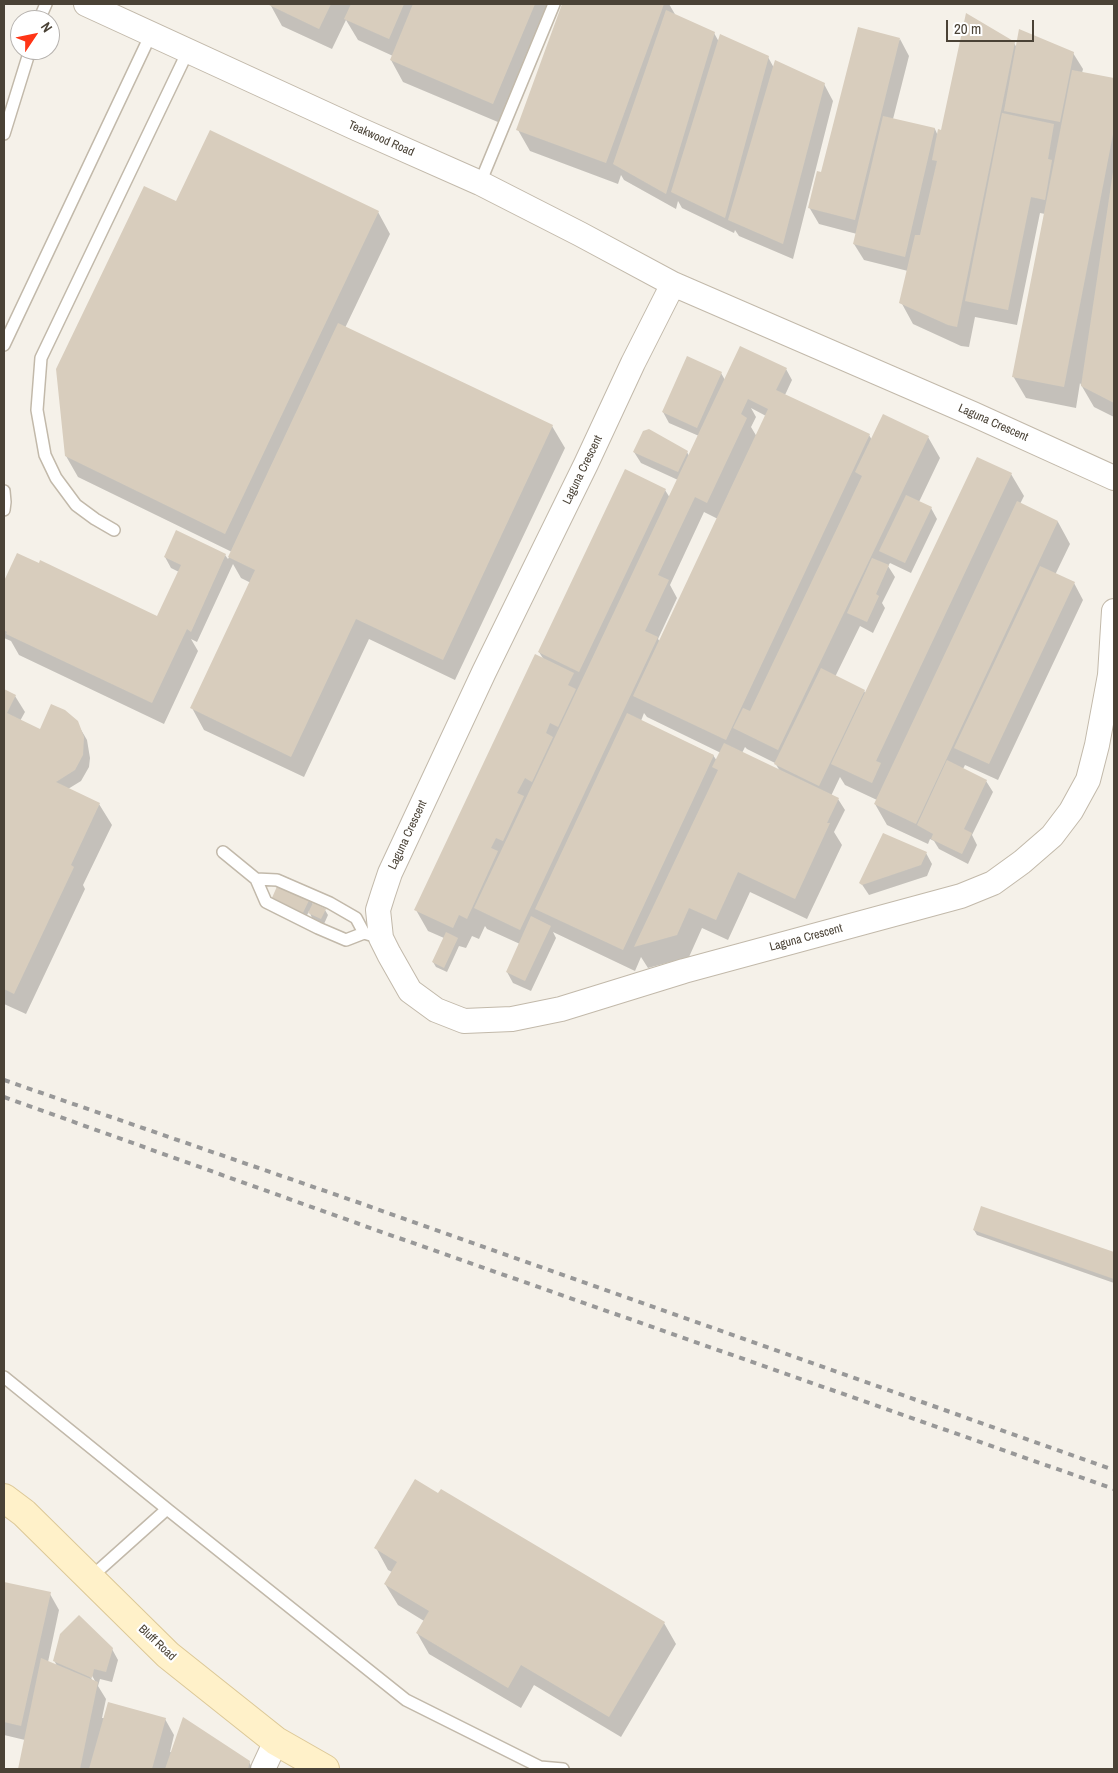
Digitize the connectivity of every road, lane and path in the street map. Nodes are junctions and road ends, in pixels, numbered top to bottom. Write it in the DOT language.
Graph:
graph roads {
  1 [pos="554,4"];
  2 [pos="98,6"];
  3 [pos="151,34"];
  4 [pos="188,51"];
  5 [pos="27,60"];
  6 [pos="4,134"];
  7 [pos="480,183"];
  8 [pos="673,284"];
  9 [pos="4,345"];
  10 [pos="1114,478"];
  11 [pos="4,491"];
  12 [pos="4,510"];
  13 [pos="114,530"];
  14 [pos="1114,611"];
  15 [pos="223,852"];
  16 [pos="256,879"];
  17 [pos="373,936"];
  18 [pos="4,1377"];
  19 [pos="4,1498"];
  20 [pos="166,1509"];
  21 [pos="90,1578"];
  22 [pos="276,1741"];
  23 [pos="263,1769"];
  24 [pos="326,1769"];
  25 [pos="563,1769"];
  1 -- 7 [label="lane"];
  2 -- 3 [label="street, Teakwood Road"];
  3 -- 4 [label="street, Teakwood Road"];
  3 -- 9 [label="lane"];
  4 -- 7 [label="street, Teakwood Road"];
  4 -- 13 [label="lane"];
  5 -- 6 [label="lane"];
  7 -- 8 [label="street, Teakwood Road"];
  8 -- 10 [label="street, Laguna Crescent"];
  8 -- 17 [label="street, Laguna Crescent"];
  11 -- 12 [label="lane"];
  14 -- 17 [label="street, Laguna Crescent"];
  15 -- 16 [label="lane"];
  16 -- 17 [label="lane"];
  16 -- 17 [label="lane"];
  18 -- 20 [label="lane"];
  19 -- 21 [label="main road, Bluff Road"];
  20 -- 21 [label="lane"];
  20 -- 25 [label="lane"];
  21 -- 22 [label="main road, Bluff Road"];
  22 -- 23 [label="street"];
  22 -- 24 [label="main road, Bluff Road"];
}
